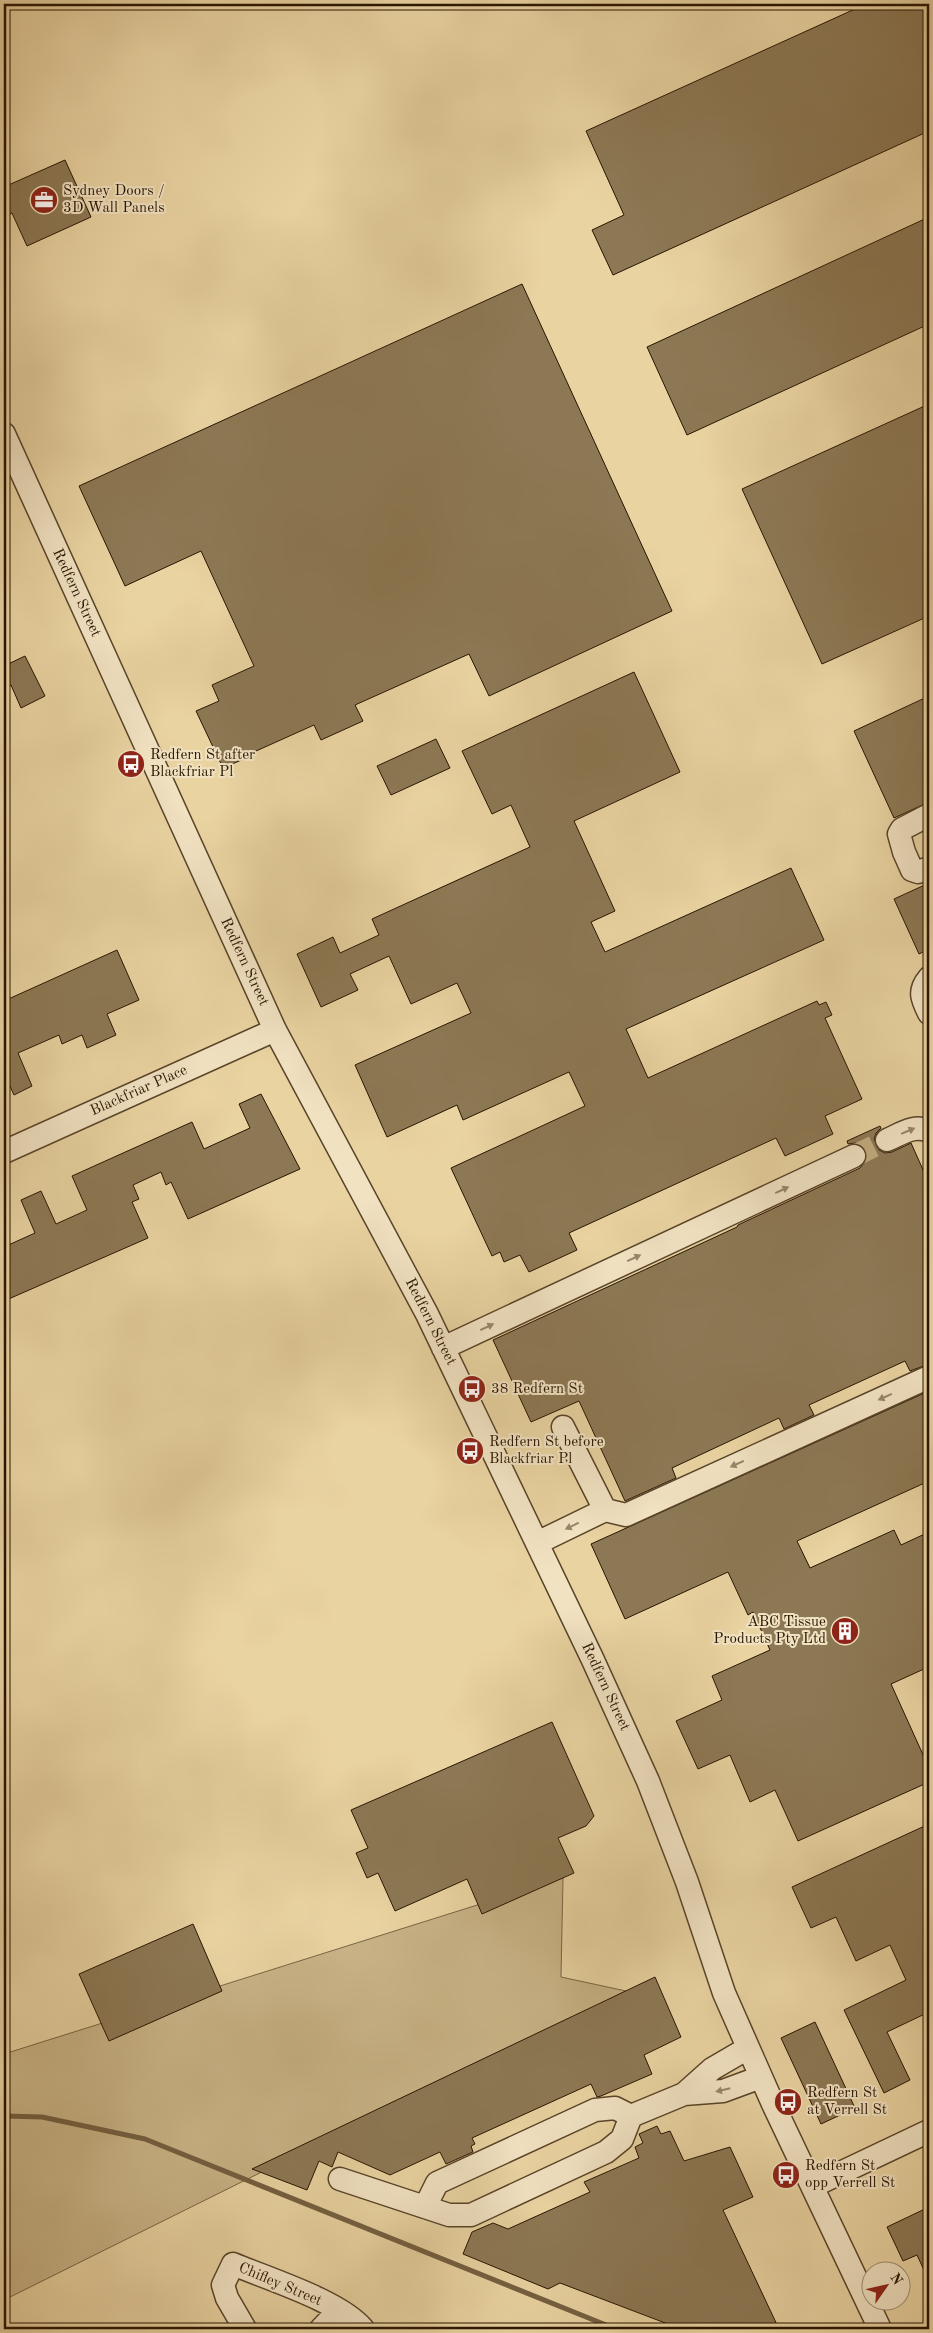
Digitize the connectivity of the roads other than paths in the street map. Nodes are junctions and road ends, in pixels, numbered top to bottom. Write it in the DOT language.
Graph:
graph roads {
  1 [pos="4,434"];
  2 [pos="929,815"];
  3 [pos="929,868"];
  4 [pos="929,978"];
  5 [pos="929,1013"];
  6 [pos="275,1030"];
  7 [pos="929,1130"];
  8 [pos="887,1140"];
  9 [pos="4,1152"];
  10 [pos="854,1156"];
  11 [pos="443,1348"];
  12 [pos="929,1377"];
  13 [pos="563,1427"];
  14 [pos="605,1510"];
  15 [pos="537,1543"];
  16 [pos="748,2048"];
  17 [pos="761,2077"];
  18 [pos="684,2094"];
  19 [pos="631,2116"];
  20 [pos="929,2131"];
  21 [pos="340,2179"];
  22 [pos="812,2186"];
  23 [pos="425,2207"];
  24 [pos="339,2310"];
  25 [pos="245,2329"];
  26 [pos="320,2329"];
  27 [pos="363,2329"];
  28 [pos="880,2329"];
  1 -- 6 [label="street, Redfern Street"];
  2 -- 3 [label="street"];
  4 -- 5 [label="street"];
  6 -- 9 [label="street, Blackfriar Place"];
  6 -- 11 [label="street, Redfern Street"];
  8 -- 7 [label="street, one-way"];
  11 -- 10 [label="street, one-way"];
  11 -- 15 [label="street, Redfern Street"];
  12 -- 14 [label="street, one-way"];
  13 -- 14 [label="street"];
  14 -- 15 [label="street, one-way"];
  15 -- 16 [label="street, Redfern Street"];
  16 -- 17 [label="street, Redfern Street"];
  16 -- 18 [label="street"];
  17 -- 18 [label="street, one-way"];
  17 -- 22 [label="street, Redfern Street"];
  18 -- 19 [label="street"];
  19 -- 23 [label="street"];
  19 -- 23 [label="street"];
  20 -- 22 [label="street"];
  21 -- 23 [label="street"];
  22 -- 28 [label="street, Redfern Street"];
  24 -- 25 [label="street, Chifley Street"];
  24 -- 26 [label="street, Chifley Street"];
  24 -- 27 [label="street, Chifley Street"];
}
